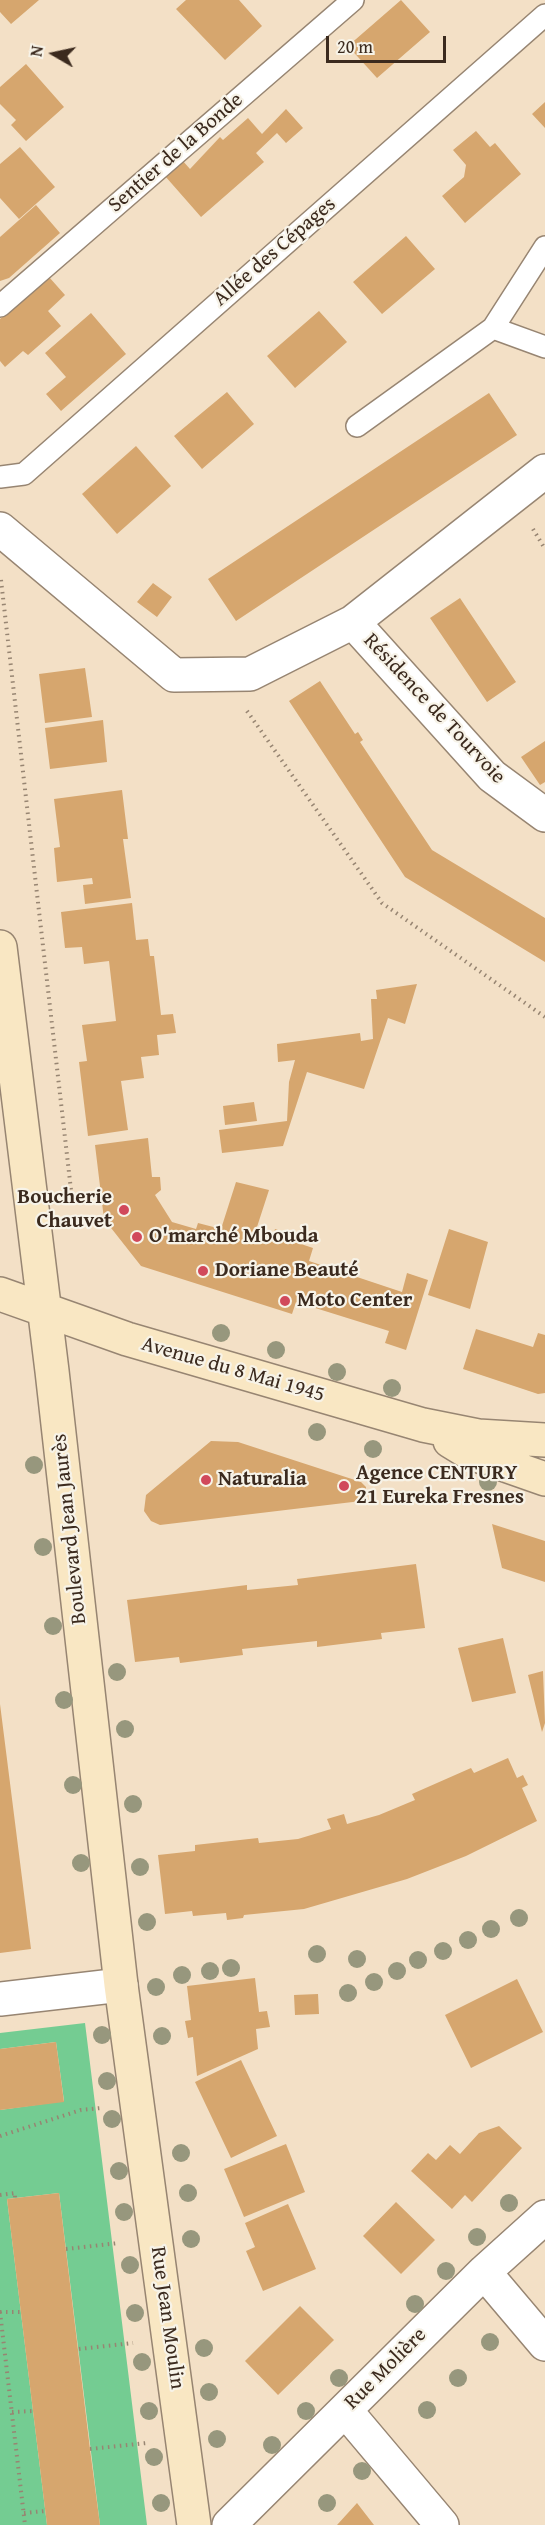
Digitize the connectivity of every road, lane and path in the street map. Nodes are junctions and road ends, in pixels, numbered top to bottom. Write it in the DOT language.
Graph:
graph roads {
  1 [pos="353,0"];
  2 [pos="545,15"];
  3 [pos="545,247"];
  4 [pos="0,306"];
  5 [pos="493,328"];
  6 [pos="545,347"];
  7 [pos="357,426"];
  8 [pos="545,471"];
  9 [pos="0,477"];
  10 [pos="0,528"];
  11 [pos="0,570"];
  12 [pos="353,622"];
  13 [pos="221,674"];
  14 [pos="545,814"];
  15 [pos="0,947"];
  16 [pos="545,1017"];
  17 [pos="32,1218"];
  18 [pos="0,1294"];
  19 [pos="44,1309"];
  20 [pos="423,1425"];
  21 [pos="545,1440"];
  22 [pos="545,1479"];
  23 [pos="121,1984"];
  24 [pos="0,1999"];
  25 [pos="138,2108"];
  26 [pos="0,2136"];
  27 [pos="0,2195"];
  28 [pos="15,2198"];
  29 [pos="545,2217"];
  30 [pos="156,2239"];
  31 [pos="66,2249"];
  32 [pos="484,2272"];
  33 [pos="0,2312"];
  34 [pos="21,2312"];
  35 [pos="170,2339"];
  36 [pos="545,2344"];
  37 [pos="78,2349"];
  38 [pos="345,2410"];
  39 [pos="33,2411"];
  40 [pos="12,2412"];
  41 [pos="183,2440"];
  42 [pos="90,2449"];
  43 [pos="45,2511"];
  44 [pos="24,2513"];
  45 [pos="25,2525"];
  46 [pos="194,2525"];
  47 [pos="229,2525"];
  48 [pos="442,2525"];
  1 -- 4 [label="lane, Sentier de la Bonde"];
  2 -- 9 [label="lane, Allée des Cépages"];
  3 -- 5 [label="lane"];
  5 -- 6 [label="lane"];
  5 -- 7 [label="lane"];
  8 -- 12 [label="street, Résidence de Tourvoie"];
  10 -- 13 [label="street, Résidence de Tourvoie"];
  11 -- 17 [label="path"];
  12 -- 13 [label="street, Résidence de Tourvoie"];
  12 -- 14 [label="street, Résidence de Tourvoie"];
  13 -- 16 [label="path"];
  15 -- 17 [label="main road, Boulevard Jean Jaurès"];
  17 -- 19 [label="main road, Boulevard Jean Jaurès"];
  18 -- 19 [label="main road, Avenue du 8 Mai 1945"];
  19 -- 20 [label="main road, Avenue du 8 Mai 1945"];
  19 -- 23 [label="main road, Boulevard Jean Jaurès"];
  20 -- 21 [label="main road, Avenue du 8 Mai 1945"];
  20 -- 22 [label="main road, Avenue du 8 Mai 1945"];
  23 -- 24 [label="street"];
  23 -- 25 [label="main road, Boulevard Jean Jaurès"];
  25 -- 26 [label="path"];
  25 -- 30 [label="main road, Rue Jean Moulin"];
  27 -- 28 [label="path"];
  29 -- 32 [label="street, Rue Molière"];
  30 -- 31 [label="path"];
  30 -- 35 [label="main road, Rue Jean Moulin"];
  32 -- 36 [label="street"];
  32 -- 38 [label="street, Rue Molière"];
  33 -- 34 [label="path"];
  33 -- 40 [label="path"];
  35 -- 37 [label="path"];
  35 -- 41 [label="main road, Rue Jean Moulin"];
  38 -- 47 [label="street, Rue Molière"];
  38 -- 48 [label="street"];
  39 -- 40 [label="path"];
  40 -- 44 [label="path"];
  41 -- 42 [label="path"];
  41 -- 46 [label="main road, Rue Jean Moulin"];
  43 -- 44 [label="path"];
  44 -- 45 [label="path"];
}
